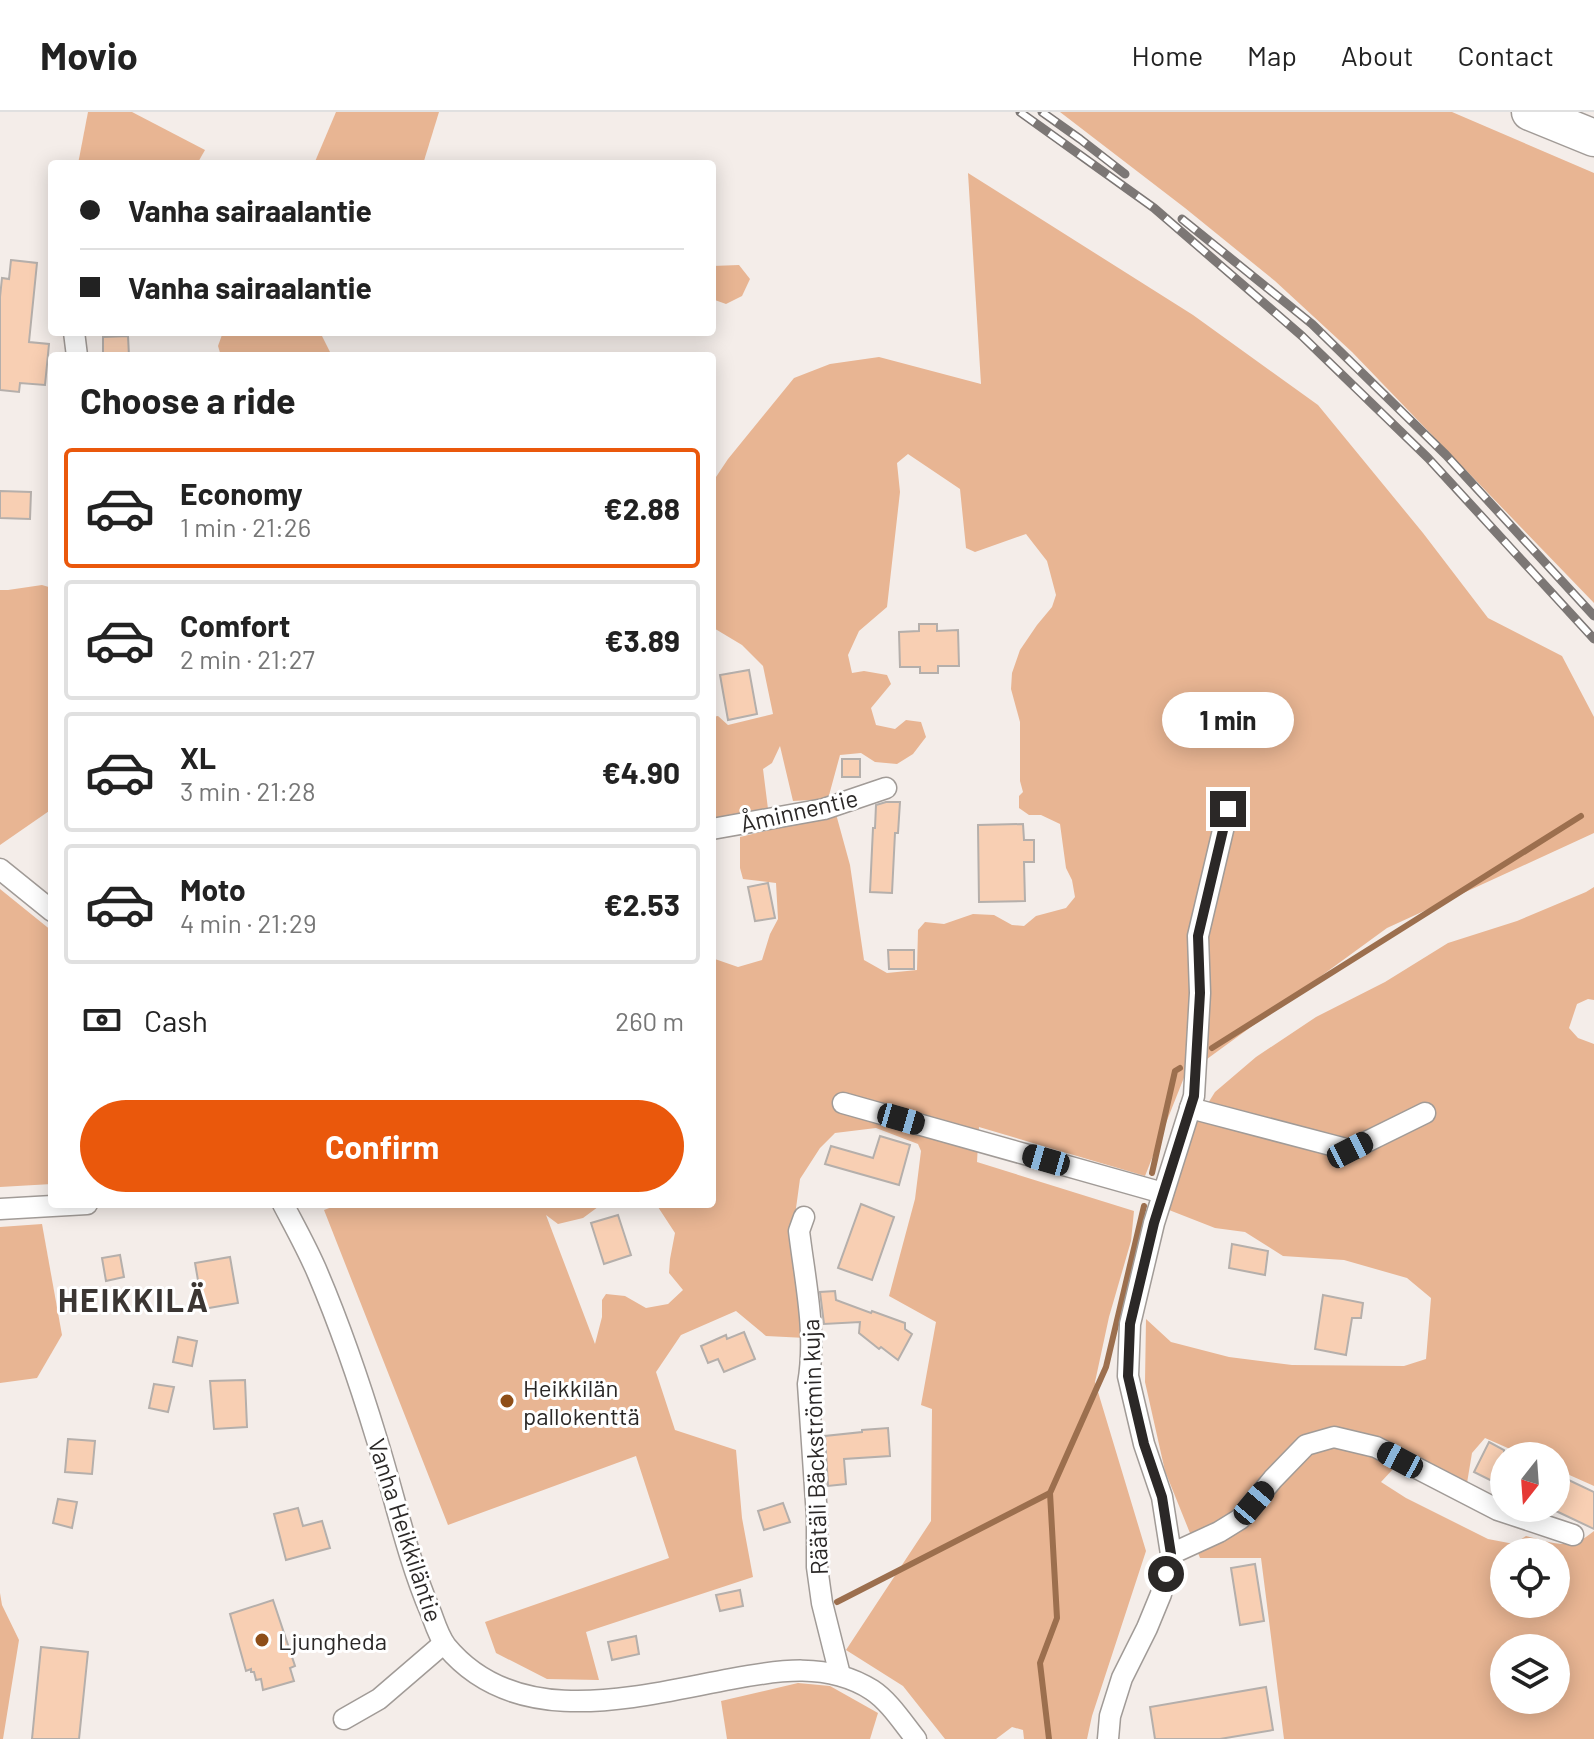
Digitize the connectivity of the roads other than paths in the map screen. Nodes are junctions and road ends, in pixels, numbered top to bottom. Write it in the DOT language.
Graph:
graph roads {
  1 [pos="1530,112"];
  2 [pos="1594,138"];
  3 [pos="886,788"];
  4 [pos="1228,809"];
  5 [pos="716,828"];
  6 [pos="0,869"];
  7 [pos="48,908"];
  8 [pos="843,1103"];
  9 [pos="1190,1108"];
  10 [pos="1425,1113"];
  11 [pos="1163,1193"];
  12 [pos="48,1206"];
  13 [pos="285,1208"];
  14 [pos="0,1209"];
  15 [pos="804,1217"];
  16 [pos="1573,1535"];
  17 [pos="1171,1554"];
  18 [pos="443,1644"];
  19 [pos="840,1675"];
  20 [pos="344,1719"];
  21 [pos="916,1739"];
  22 [pos="1108,1739"];
  1 -- 2 [label="highway"];
  3 -- 5 [label="street, Åminnentie"];
  4 -- 9 [label="street"];
  6 -- 7 [label="street"];
  8 -- 11 [label="street"];
  9 -- 10 [label="street"];
  9 -- 11 [label="street"];
  11 -- 17 [label="street"];
  12 -- 14 [label="street"];
  13 -- 18 [label="street, Vanha Heikkiläntie"];
  15 -- 19 [label="street, Räätäli Bäckströmin kuja"];
  16 -- 17 [label="street"];
  17 -- 22 [label="street"];
  18 -- 19 [label="street, Vanha Heikkiläntie"];
  18 -- 20 [label="street"];
  19 -- 21 [label="street, Vanha Heikkiläntie"];
}
